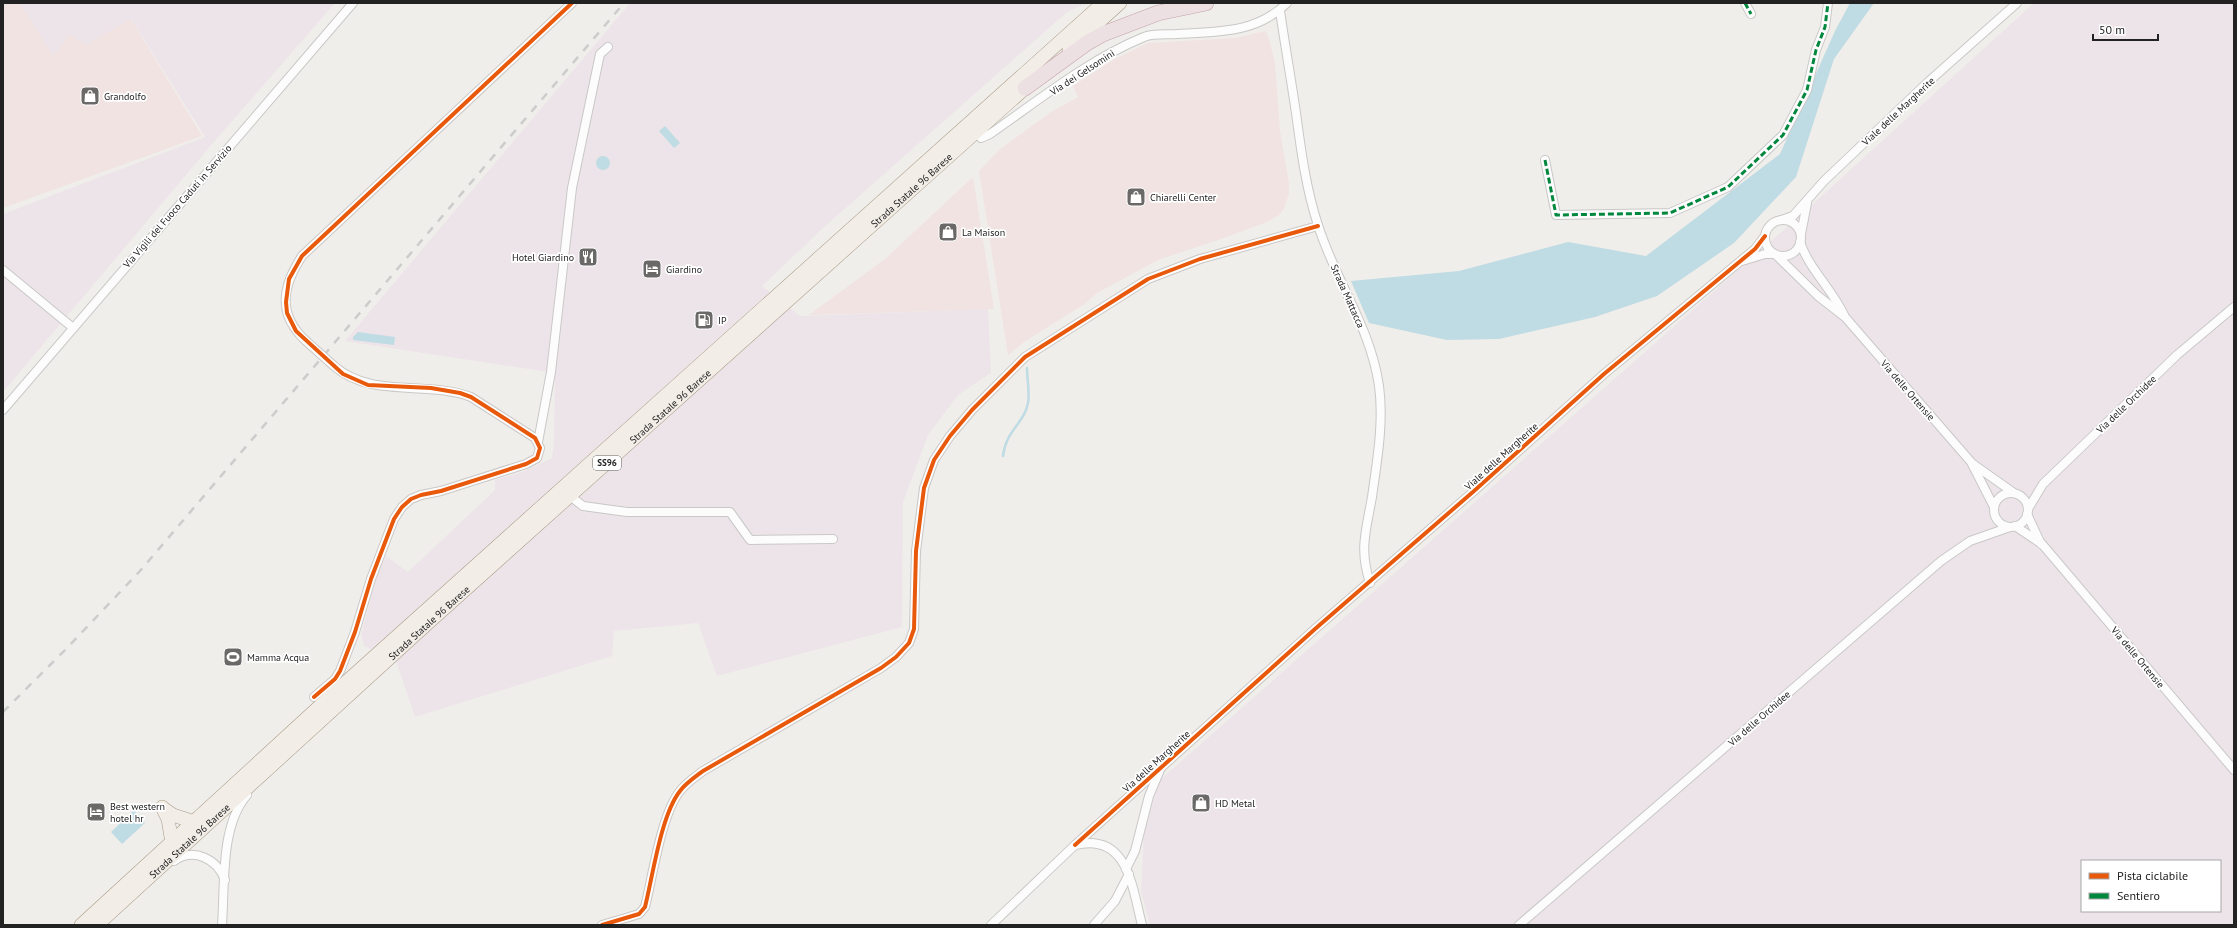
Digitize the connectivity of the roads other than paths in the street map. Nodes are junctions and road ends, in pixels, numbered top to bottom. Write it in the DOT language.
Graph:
graph roads {
  1 [pos="353,3"];
  2 [pos="572,3"];
  3 [pos="1104,3"];
  4 [pos="1120,3"];
  5 [pos="1206,3"];
  6 [pos="1287,3"];
  7 [pos="1744,3"];
  8 [pos="1828,3"];
  9 [pos="2018,3"];
  10 [pos="1280,11"];
  11 [pos="1751,14"];
  12 [pos="608,47"];
  13 [pos="1025,88"];
  14 [pos="976,132"];
  15 [pos="1545,160"];
  16 [pos="1807,202"];
  17 [pos="1781,220"];
  18 [pos="1318,226"];
  19 [pos="1764,236"];
  20 [pos="1800,239"];
  21 [pos="1775,255"];
  22 [pos="1732,266"];
  23 [pos="3,270"];
  24 [pos="2234,307"];
  25 [pos="1845,317"];
  26 [pos="72,327"];
  27 [pos="3,410"];
  28 [pos="538,442"];
  29 [pos="1971,462"];
  30 [pos="2014,493"];
  31 [pos="570,496"];
  32 [pos="1994,507"];
  33 [pos="2027,511"];
  34 [pos="2012,526"];
  35 [pos="833,539"];
  36 [pos="2042,544"];
  37 [pos="1370,583"];
  38 [pos="346,682"];
  39 [pos="327,688"];
  40 [pos="1249,690"];
  41 [pos="318,701"];
  42 [pos="312,728"];
  43 [pos="1161,768"];
  44 [pos="2234,770"];
  45 [pos="194,822"];
  46 [pos="172,842"];
  47 [pos="1075,845"];
  48 [pos="1128,872"];
  49 [pos="225,881"];
  50 [pos="125,899"];
  51 [pos="81,925"];
  52 [pos="97,925"];
  53 [pos="222,925"];
  54 [pos="602,925"];
  55 [pos="991,925"];
  56 [pos="1094,925"];
  57 [pos="1142,925"];
  58 [pos="1519,925"];
  1 -- 26 [label="street, Via Vigili del Fuoco Caduti in Servizio"];
  2 -- 28 [label="street, bridge"];
  3 -- 38 [label="main road, Strada Statale 96 Barese / SS96"];
  4 -- 13 [label="main road, Strada Statale 96 Barese / SS96"];
  5 -- 13 [label="highway"];
  6 -- 10 [label="street, Via dei Gelsomini"];
  7 -- 11 [label="street"];
  8 -- 15 [label="street"];
  9 -- 16 [label="street, Viale delle Margherite"];
  10 -- 14 [label="street, Via dei Gelsomini"];
  10 -- 18 [label="street, Strada Mattacca"];
  12 -- 28 [label="street"];
  13 -- 14 [label="main road, Strada Statale 96 Barese / SS96"];
  14 -- 31 [label="main road, Strada Statale 96 Barese / SS96"];
  16 -- 17 [label="street, Viale delle Margherite"];
  16 -- 20 [label="street"];
  17 -- 19 [label="street"];
  17 -- 20 [label="street"];
  18 -- 37 [label="street, Strada Mattacca"];
  18 -- 54 [label="street"];
  19 -- 21 [label="street"];
  19 -- 22 [label="street, Viale delle Margherite"];
  20 -- 21 [label="street"];
  20 -- 25 [label="street, Via delle Ortensie"];
  21 -- 22 [label="street"];
  21 -- 25 [label="street, Via delle Ortensie"];
  22 -- 37 [label="street, Viale delle Margherite"];
  23 -- 26 [label="street"];
  24 -- 33 [label="street, Via delle Orchidee"];
  25 -- 29 [label="street, Via delle Ortensie"];
  26 -- 27 [label="street, Via Vigili del Fuoco Caduti in Servizio"];
  28 -- 39 [label="street"];
  29 -- 30 [label="street, Via delle Ortensie"];
  29 -- 32 [label="street, Via delle Ortensie"];
  30 -- 32 [label="street"];
  30 -- 33 [label="street"];
  31 -- 35 [label="street"];
  31 -- 42 [label="main road, Strada Statale 96 Barese / SS96"];
  32 -- 34 [label="street"];
  33 -- 34 [label="street, Via delle Orchidee"];
  33 -- 36 [label="street, Via delle Ortensie"];
  34 -- 36 [label="street, Via delle Ortensie"];
  34 -- 58 [label="street, Via delle Orchidee"];
  36 -- 44 [label="street, Via delle Ortensie"];
  37 -- 40 [label="street, Viale delle Margherite"];
  38 -- 39 [label="main road"];
  38 -- 41 [label="main road, Strada Statale 96 Barese / SS96"];
  39 -- 41 [label="main road"];
  40 -- 43 [label="street, Via delle Margherite"];
  41 -- 45 [label="main road, Strada Statale 96 Barese / SS96"];
  42 -- 49 [label="street"];
  42 -- 50 [label="main road, Strada Statale 96 Barese / SS96"];
  43 -- 47 [label="street, Via delle Margherite"];
  43 -- 48 [label="street"];
  45 -- 46 [label="main road, Strada Statale 96 Barese / SS96"];
  45 -- 46 [label="main road"];
  46 -- 51 [label="main road, Strada Statale 96 Barese / SS96"];
  47 -- 48 [label="street"];
  47 -- 55 [label="street, Via delle Margherite"];
  48 -- 56 [label="street"];
  48 -- 57 [label="street"];
  49 -- 50 [label="street"];
  49 -- 53 [label="street"];
  50 -- 52 [label="main road, Strada Statale 96 Barese / SS96"];
}
